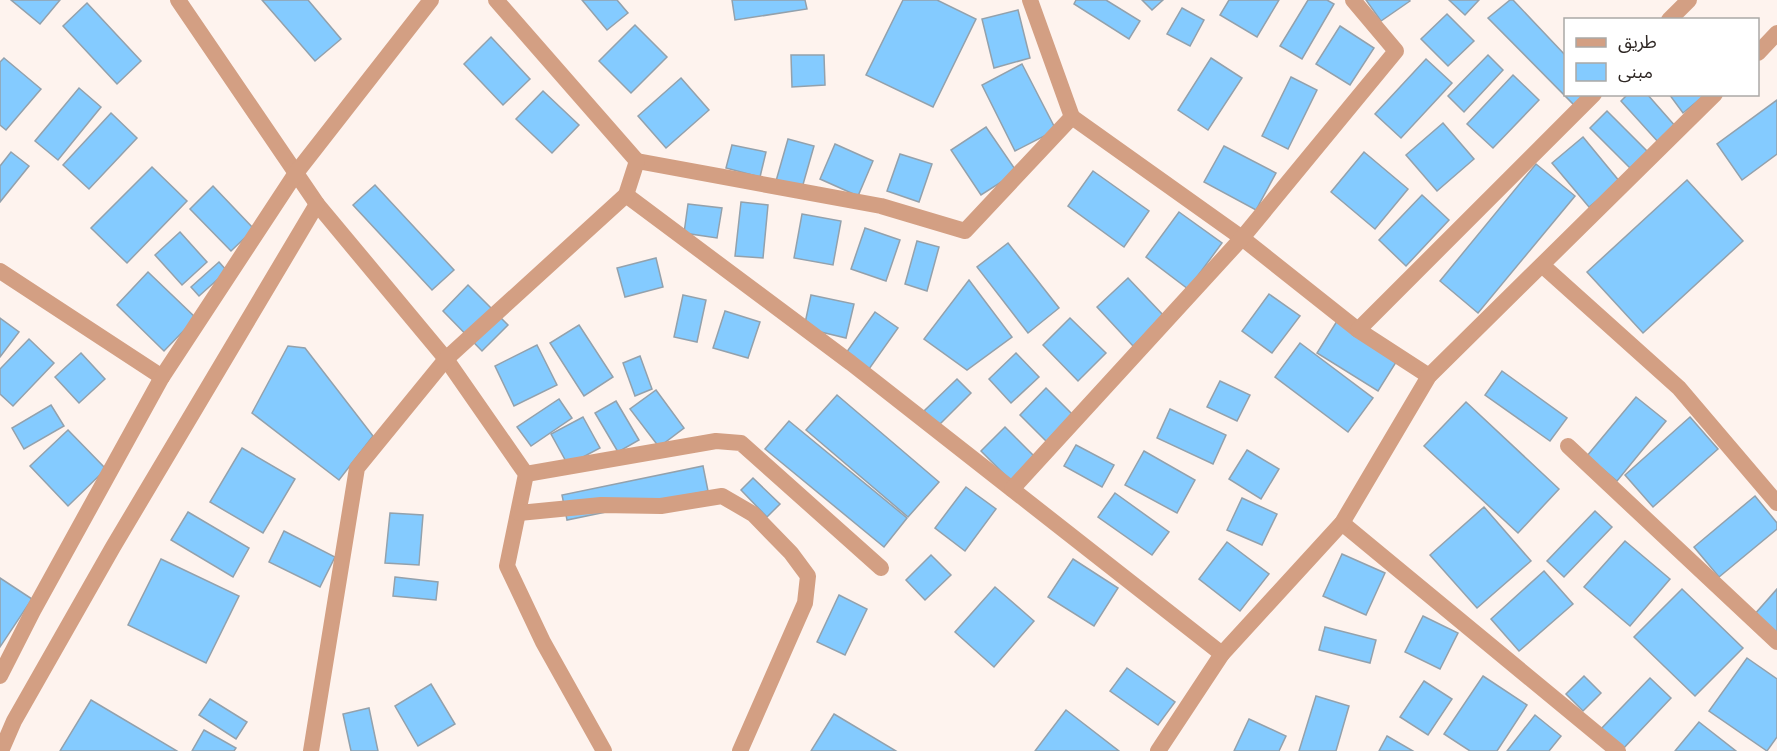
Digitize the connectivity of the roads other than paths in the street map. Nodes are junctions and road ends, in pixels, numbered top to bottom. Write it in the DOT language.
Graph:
graph roads {
  1 [pos="178,0"];
  2 [pos="431,0"];
  3 [pos="496,0"];
  4 [pos="1030,0"];
  5 [pos="1353,0"];
  6 [pos="1689,0"];
  7 [pos="1671,18"];
  8 [pos="1777,33"];
  9 [pos="1759,52"];
  10 [pos="1592,96"];
  11 [pos="1713,96"];
  12 [pos="1072,117"];
  13 [pos="637,161"];
  14 [pos="296,173"];
  15 [pos="626,195"];
  16 [pos="317,204"];
  17 [pos="1242,238"];
  18 [pos="1542,265"];
  19 [pos="0,271"];
  20 [pos="1358,330"];
  21 [pos="446,359"];
  22 [pos="1429,376"];
  23 [pos="162,377"];
  24 [pos="1568,446"];
  25 [pos="526,474"];
  26 [pos="1012,489"];
  27 [pos="1777,502"];
  28 [pos="519,513"];
  29 [pos="1342,523"];
  30 [pos="881,568"];
  31 [pos="1777,642"];
  32 [pos="1222,654"];
  33 [pos="0,676"];
  34 [pos="2,751"];
  35 [pos="311,751"];
  36 [pos="604,751"];
  37 [pos="740,751"];
  38 [pos="1158,751"];
  39 [pos="1618,751"];
  1 -- 14 [label="street"];
  2 -- 14 [label="street"];
  3 -- 13 [label="street"];
  4 -- 12 [label="street"];
  5 -- 17 [label="street"];
  6 -- 7 [label="street"];
  8 -- 9 [label="street"];
  10 -- 20 [label="street"];
  11 -- 18 [label="street"];
  12 -- 13 [label="street"];
  12 -- 17 [label="street"];
  13 -- 15 [label="street"];
  14 -- 16 [label="street"];
  14 -- 23 [label="street"];
  15 -- 21 [label="street"];
  15 -- 26 [label="street"];
  16 -- 21 [label="street"];
  16 -- 34 [label="street"];
  17 -- 20 [label="street"];
  17 -- 26 [label="street"];
  18 -- 22 [label="street"];
  18 -- 27 [label="street"];
  19 -- 23 [label="street"];
  20 -- 22 [label="street"];
  21 -- 25 [label="street"];
  21 -- 35 [label="street"];
  22 -- 29 [label="street"];
  23 -- 33 [label="street"];
  24 -- 31 [label="street"];
  25 -- 28 [label="street"];
  25 -- 30 [label="street"];
  26 -- 32 [label="street"];
  28 -- 36 [label="street"];
  28 -- 37 [label="street"];
  29 -- 32 [label="street"];
  29 -- 39 [label="street"];
  32 -- 38 [label="street"];
}
